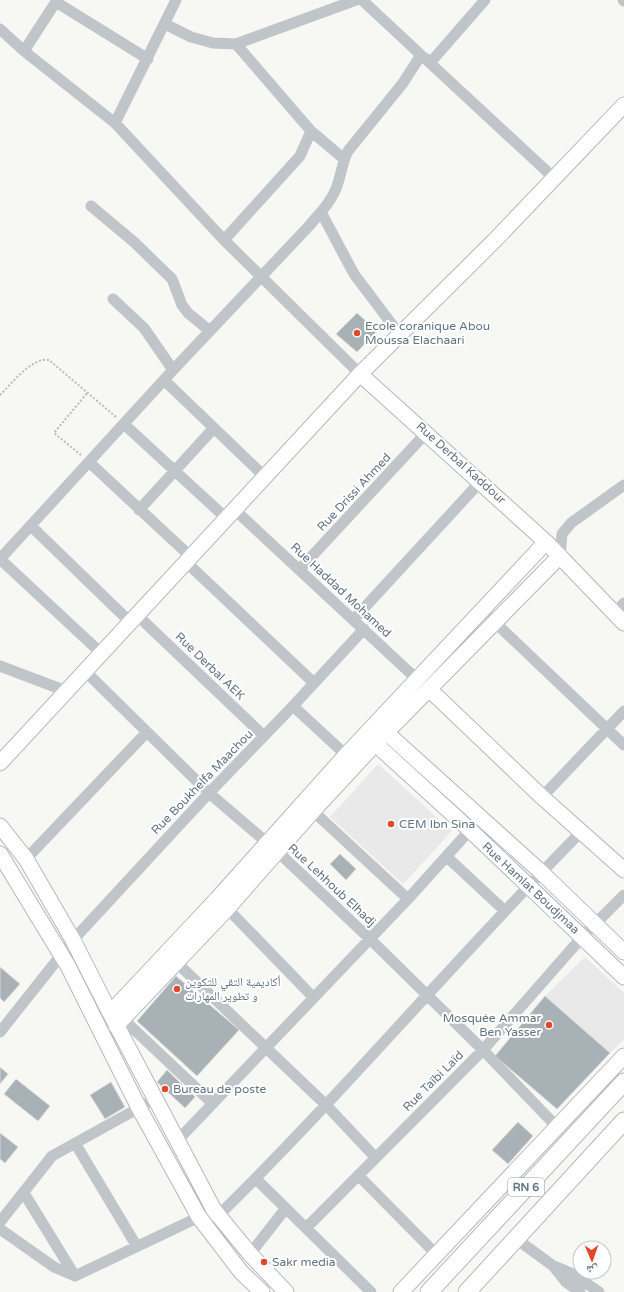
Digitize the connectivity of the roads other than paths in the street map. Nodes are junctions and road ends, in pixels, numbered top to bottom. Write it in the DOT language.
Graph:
graph roads {
  1 [pos="356,0"];
  2 [pos="362,0"];
  3 [pos="485,0"];
  4 [pos="57,1"];
  5 [pos="173,1"];
  6 [pos="165,24"];
  7 [pos="0,28"];
  8 [pos="236,44"];
  9 [pos="24,51"];
  10 [pos="421,55"];
  11 [pos="148,59"];
  12 [pos="430,64"];
  13 [pos="624,105"];
  14 [pos="115,123"];
  15 [pos="311,131"];
  16 [pos="344,159"];
  17 [pos="554,178"];
  18 [pos="91,206"];
  19 [pos="321,212"];
  20 [pos="224,240"];
  21 [pos="262,277"];
  22 [pos="113,299"];
  23 [pos="210,331"];
  24 [pos="400,334"];
  25 [pos="173,370"];
  26 [pos="360,374"];
  27 [pos="164,380"];
  28 [pos="125,425"];
  29 [pos="213,429"];
  30 [pos="427,432"];
  31 [pos="89,462"];
  32 [pos="176,471"];
  33 [pos="265,477"];
  34 [pos="481,481"];
  35 [pos="624,486"];
  36 [pos="139,510"];
  37 [pos="231,514"];
  38 [pos="31,526"];
  39 [pos="562,534"];
  40 [pos="546,542"];
  41 [pos="560,556"];
  42 [pos="0,559"];
  43 [pos="188,559"];
  44 [pos="300,569"];
  45 [pos="483,611"];
  46 [pos="621,613"];
  47 [pos="134,618"];
  48 [pos="354,620"];
  49 [pos="495,623"];
  50 [pos="364,629"];
  51 [pos="101,653"];
  52 [pos="1,667"];
  53 [pos="84,670"];
  54 [pos="418,680"];
  55 [pos="314,683"];
  56 [pos="430,690"];
  57 [pos="66,691"];
  58 [pos="293,706"];
  59 [pos="624,711"];
  60 [pos="607,730"];
  61 [pos="147,732"];
  62 [pos="376,734"];
  63 [pos="264,736"];
  64 [pos="624,745"];
  65 [pos="346,755"];
  66 [pos="0,762"];
  67 [pos="209,793"];
  68 [pos="542,797"];
  69 [pos="313,811"];
  70 [pos="0,826"];
  71 [pos="470,830"];
  72 [pos="581,832"];
  73 [pos="272,847"];
  74 [pos="0,854"];
  75 [pos="447,857"];
  76 [pos="26,859"];
  77 [pos="624,870"];
  78 [pos="541,872"];
  79 [pos="528,886"];
  80 [pos="624,895"];
  81 [pos="408,899"];
  82 [pos="222,904"];
  83 [pos="505,911"];
  84 [pos="594,923"];
  85 [pos="583,936"];
  86 [pos="370,938"];
  87 [pos="73,940"];
  88 [pos="624,952"];
  89 [pos="60,954"];
  90 [pos="176,962"];
  91 [pos="624,977"];
  92 [pos="427,995"];
  93 [pos="313,997"];
  94 [pos="116,1019"];
  95 [pos="0,1032"];
  96 [pos="266,1048"];
  97 [pos="483,1050"];
  98 [pos="624,1056"];
  99 [pos="624,1082"];
  100 [pos="155,1099"];
  101 [pos="212,1103"];
  102 [pos="326,1105"];
  103 [pos="139,1108"];
  104 [pos="624,1121"];
  105 [pos="556,1126"];
  106 [pos="177,1141"];
  107 [pos="75,1143"];
  108 [pos="375,1157"];
  109 [pos="358,1175"];
  110 [pos="256,1179"];
  111 [pos="24,1193"];
  112 [pos="286,1208"];
  113 [pos="219,1215"];
  114 [pos="199,1217"];
  115 [pos="0,1222"];
  116 [pos="306,1228"];
  117 [pos="0,1229"];
  118 [pos="515,1238"];
  119 [pos="136,1246"];
  120 [pos="250,1254"];
  121 [pos="437,1255"];
  122 [pos="552,1265"];
  123 [pos="75,1276"];
  124 [pos="262,1292"];
  125 [pos="286,1292"];
  126 [pos="371,1292"];
  127 [pos="401,1292"];
  128 [pos="429,1292"];
  129 [pos="466,1292"];
  130 [pos="580,1292"];
  131 [pos="599,1292"];
  1 -- 8 [label="street"];
  2 -- 10 [label="street"];
  3 -- 12 [label="street"];
  4 -- 9 [label="street"];
  4 -- 11 [label="street"];
  5 -- 6 [label="street"];
  6 -- 8 [label="street"];
  6 -- 11 [label="street"];
  7 -- 9 [label="street"];
  8 -- 15 [label="street"];
  9 -- 14 [label="street"];
  10 -- 12 [label="street"];
  10 -- 16 [label="street"];
  11 -- 14 [label="street"];
  12 -- 17 [label="street"];
  13 -- 17 [label="street"];
  14 -- 20 [label="street"];
  15 -- 16 [label="street"];
  15 -- 20 [label="street"];
  16 -- 19 [label="street"];
  17 -- 24 [label="street"];
  18 -- 23 [label="street"];
  19 -- 21 [label="street"];
  19 -- 24 [label="street"];
  20 -- 21 [label="street"];
  21 -- 23 [label="street"];
  21 -- 26 [label="street"];
  22 -- 25 [label="street"];
  23 -- 25 [label="street"];
  24 -- 26 [label="street"];
  25 -- 27 [label="street"];
  26 -- 30 [label="street, Rue Derbal Kaddour"];
  26 -- 33 [label="street"];
  27 -- 28 [label="street"];
  27 -- 29 [label="street"];
  28 -- 31 [label="street"];
  28 -- 32 [label="street, Rue Haddad Mohamed"];
  29 -- 32 [label="street"];
  29 -- 33 [label="street"];
  30 -- 34 [label="street, Rue Derbal Kaddour"];
  30 -- 44 [label="street, Rue Drissi Ahmed"];
  31 -- 36 [label="street"];
  31 -- 38 [label="street"];
  32 -- 36 [label="street"];
  32 -- 37 [label="street, Rue Haddad Mohamed"];
  33 -- 37 [label="street"];
  34 -- 40 [label="street, Rue Derbal Kaddour"];
  34 -- 48 [label="street"];
  35 -- 39 [label="street"];
  36 -- 43 [label="street"];
  37 -- 43 [label="street"];
  37 -- 44 [label="street, Rue Haddad Mohamed"];
  38 -- 42 [label="street"];
  38 -- 47 [label="street, Rue Derbal AEK"];
  39 -- 40 [label="street"];
  39 -- 41 [label="street"];
  40 -- 41 [label="street, Rue Derbal Kaddour"];
  40 -- 45 [label="street"];
  41 -- 46 [label="street, Rue Derbal Kaddour"];
  41 -- 49 [label="street"];
  42 -- 51 [label="street"];
  43 -- 47 [label="street"];
  43 -- 55 [label="street"];
  44 -- 48 [label="street, Rue Haddad Mohamed"];
  45 -- 49 [label="street"];
  45 -- 54 [label="street"];
  47 -- 51 [label="street"];
  47 -- 63 [label="street, Rue Derbal AEK"];
  48 -- 50 [label="street, Rue Haddad Mohamed"];
  49 -- 56 [label="street"];
  49 -- 60 [label="street"];
  50 -- 54 [label="street, Rue Haddad Mohamed"];
  50 -- 55 [label="street, Rue Boukhelfa Maachou"];
  51 -- 53 [label="street"];
  52 -- 57 [label="street"];
  53 -- 57 [label="street"];
  53 -- 61 [label="street, Rue Lehhoub Elhadj"];
  54 -- 56 [label="street, Rue Haddad Mohamed"];
  54 -- 62 [label="street"];
  55 -- 58 [label="street, Rue Boukhelfa Maachou"];
  56 -- 62 [label="street"];
  56 -- 68 [label="street"];
  57 -- 66 [label="street"];
  58 -- 63 [label="street, Rue Boukhelfa Maachou"];
  58 -- 65 [label="street"];
  59 -- 60 [label="street"];
  60 -- 64 [label="street"];
  60 -- 68 [label="street"];
  61 -- 67 [label="street, Rue Lehhoub Elhadj"];
  61 -- 76 [label="street"];
  62 -- 65 [label="street"];
  62 -- 69 [label="street"];
  62 -- 71 [label="street, Rue Hamlat Boudjmaa"];
  62 -- 78 [label="street, Rue Hamlat Boudjmaa"];
  63 -- 67 [label="street, Rue Boukhelfa Maachou"];
  65 -- 73 [label="street"];
  67 -- 73 [label="street, Rue Lehhoub Elhadj"];
  67 -- 87 [label="street, Rue Boukhelfa Maachou"];
  68 -- 72 [label="street"];
  69 -- 73 [label="street"];
  69 -- 81 [label="street"];
  70 -- 76 [label="street"];
  71 -- 75 [label="street"];
  71 -- 79 [label="street, Rue Hamlat Boudjmaa"];
  72 -- 77 [label="street"];
  72 -- 78 [label="street"];
  73 -- 82 [label="street"];
  73 -- 86 [label="street, Rue Lehhoub Elhadj"];
  74 -- 89 [label="street"];
  75 -- 81 [label="street"];
  75 -- 83 [label="street"];
  76 -- 87 [label="street"];
  78 -- 79 [label="street"];
  78 -- 84 [label="street, Rue Hamlat Boudjmaa"];
  79 -- 83 [label="street"];
  79 -- 85 [label="street, Rue Hamlat Boudjmaa"];
  80 -- 84 [label="street, Rue Taïbi Laïd"];
  81 -- 86 [label="street"];
  82 -- 90 [label="street"];
  82 -- 93 [label="street"];
  82 -- 94 [label="street"];
  83 -- 92 [label="street"];
  84 -- 85 [label="street, Rue Taïbi Laïd"];
  84 -- 88 [label="street, Rue Hamlat Boudjmaa"];
  85 -- 91 [label="street, Rue Hamlat Boudjmaa"];
  85 -- 97 [label="street, Rue Taïbi Laïd"];
  86 -- 92 [label="street, Rue Lehhoub Elhadj"];
  86 -- 93 [label="street"];
  87 -- 89 [label="street, Rue Boukhelfa Maachou"];
  87 -- 94 [label="street"];
  89 -- 95 [label="street, Rue Boukhelfa Maachou"];
  89 -- 103 [label="street"];
  90 -- 94 [label="street"];
  90 -- 96 [label="street"];
  92 -- 97 [label="street, Rue Lehhoub Elhadj"];
  92 -- 102 [label="street"];
  93 -- 96 [label="street"];
  94 -- 100 [label="street"];
  94 -- 101 [label="street"];
  96 -- 101 [label="street"];
  96 -- 102 [label="street"];
  97 -- 105 [label="street, Rue Lehhoub Elhadj"];
  97 -- 108 [label="street, Rue Taïbi Laïd"];
  98 -- 105 [label="street"];
  99 -- 128 [label="main road, RN 6"];
  100 -- 103 [label="street"];
  100 -- 106 [label="street"];
  101 -- 106 [label="street"];
  102 -- 108 [label="street"];
  102 -- 110 [label="street"];
  103 -- 107 [label="street"];
  103 -- 114 [label="street"];
  104 -- 118 [label="main road, RN 6"];
  105 -- 121 [label="street"];
  106 -- 113 [label="street"];
  107 -- 111 [label="street"];
  107 -- 119 [label="street"];
  108 -- 109 [label="street, Rue Taïbi Laïd"];
  109 -- 116 [label="street, Rue Taïbi Laïd"];
  109 -- 121 [label="street"];
  110 -- 112 [label="street"];
  110 -- 113 [label="street"];
  111 -- 115 [label="street"];
  111 -- 123 [label="street"];
  112 -- 116 [label="street"];
  112 -- 120 [label="street"];
  113 -- 114 [label="street"];
  113 -- 120 [label="street"];
  114 -- 119 [label="street"];
  114 -- 124 [label="street"];
  116 -- 126 [label="street"];
  117 -- 123 [label="street"];
  118 -- 122 [label="street"];
  118 -- 129 [label="main road, RN 6"];
  119 -- 123 [label="street"];
  120 -- 125 [label="street"];
  121 -- 127 [label="street"];
  122 -- 130 [label="street"];
  122 -- 131 [label="street"];
}
